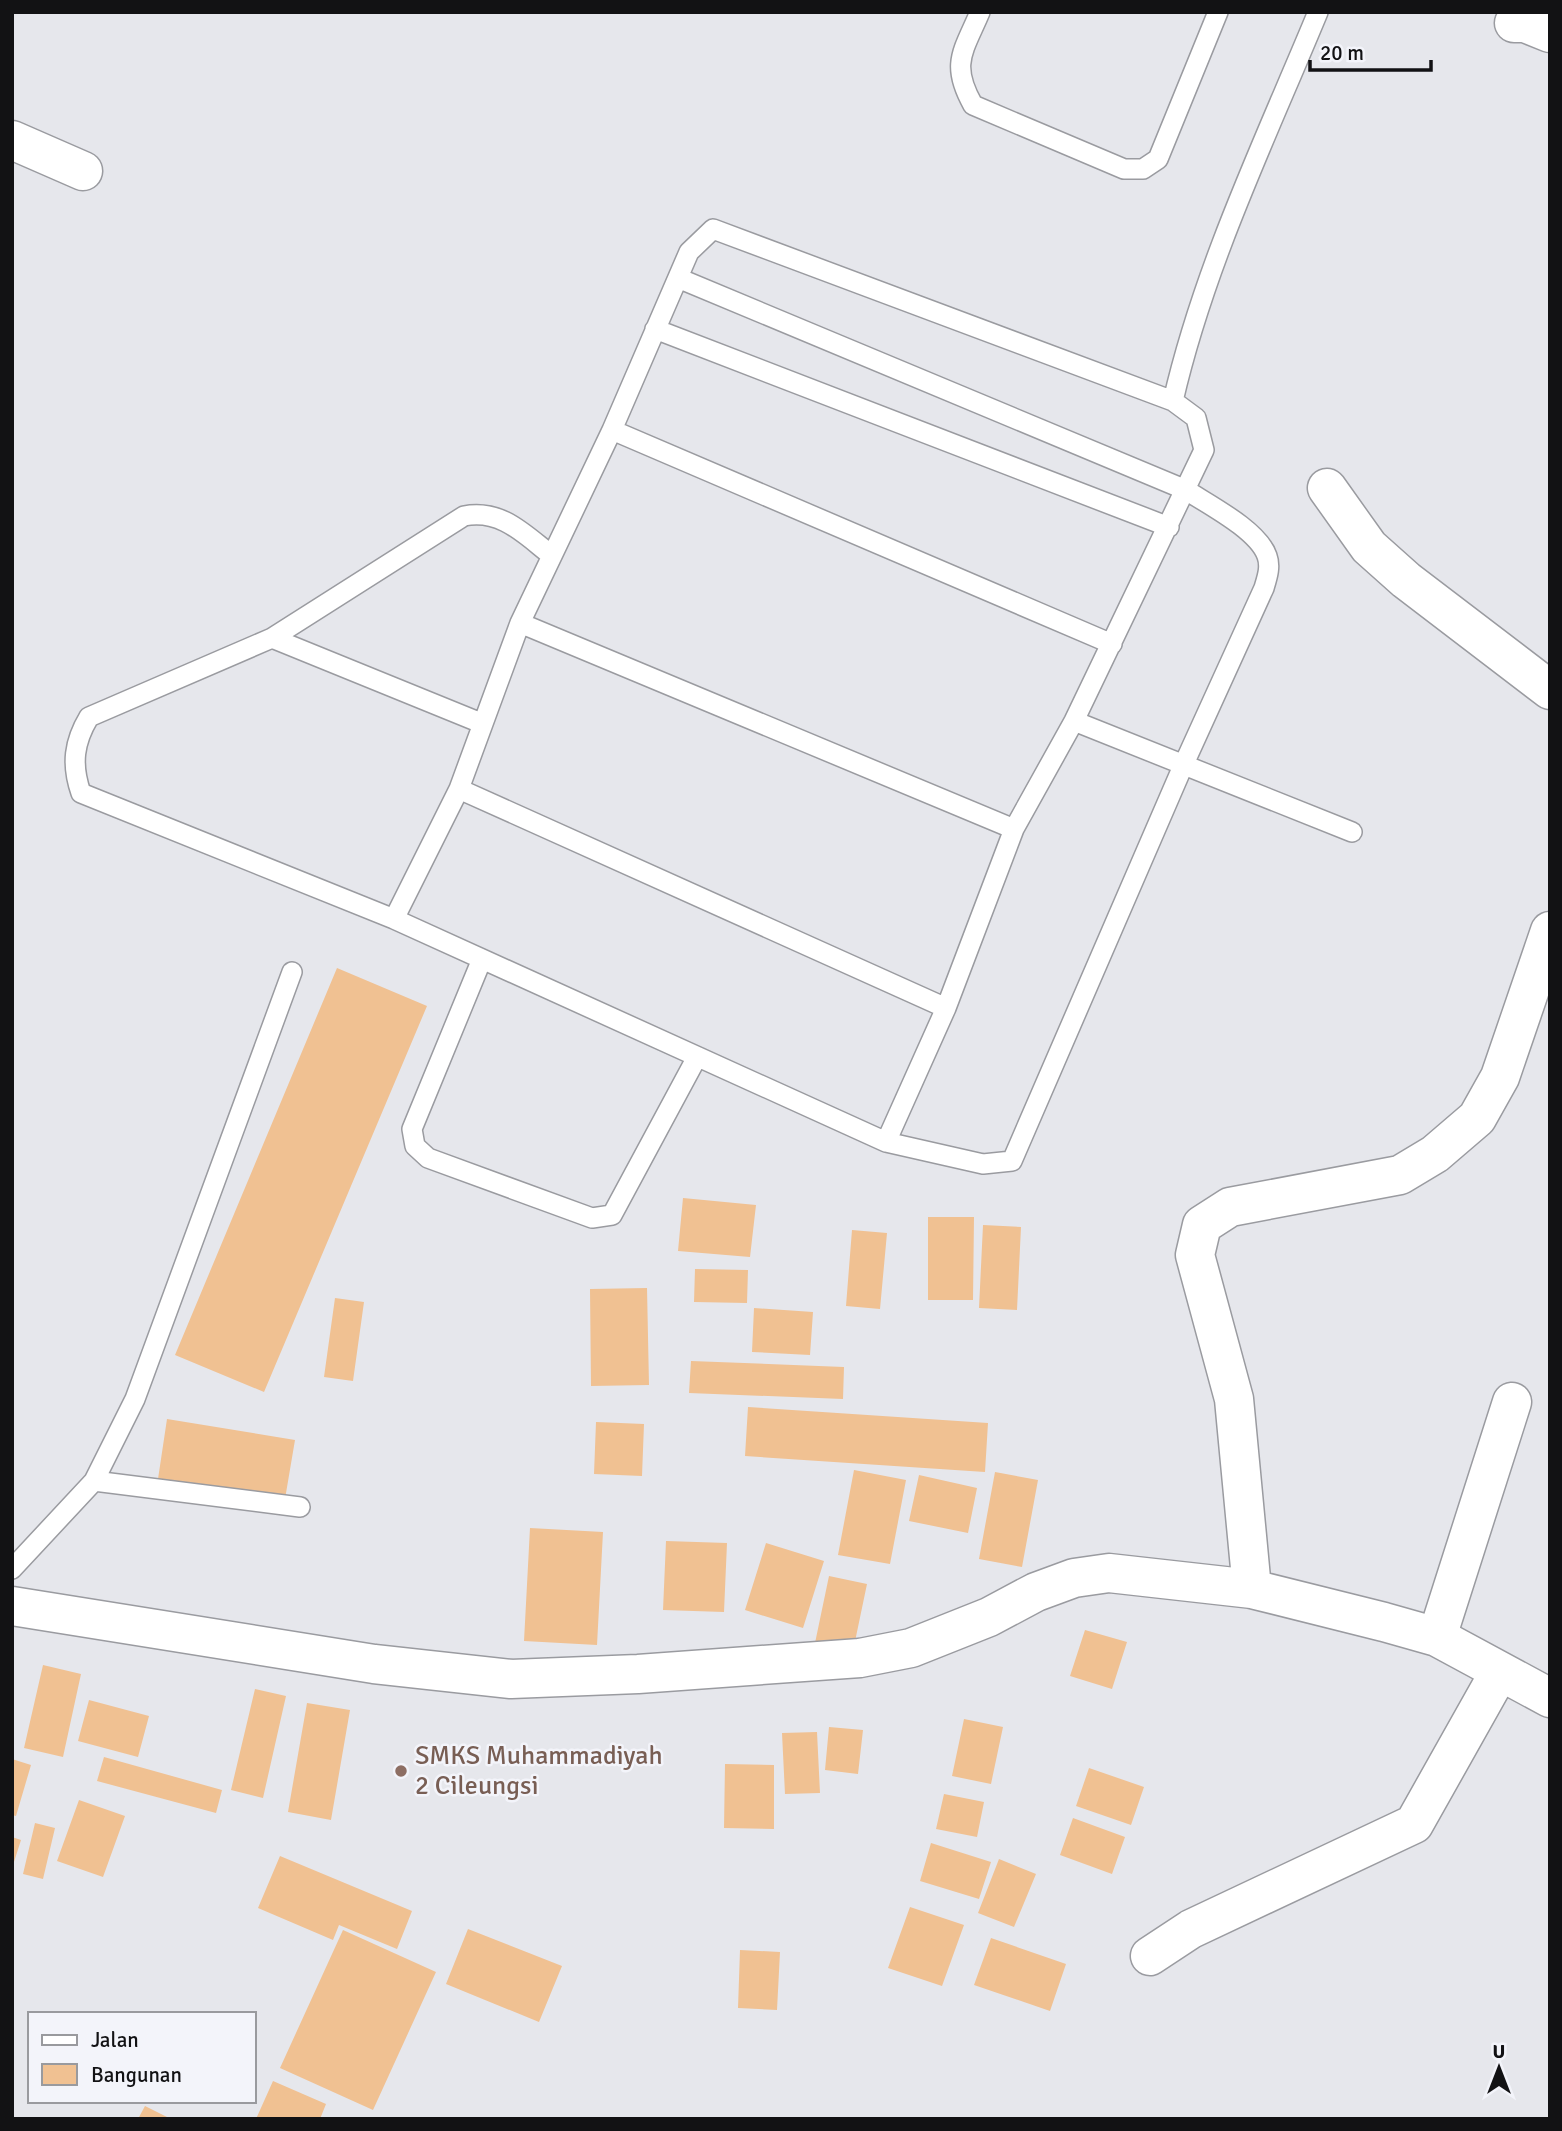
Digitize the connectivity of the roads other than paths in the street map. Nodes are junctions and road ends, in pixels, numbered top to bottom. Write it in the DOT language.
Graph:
graph roads {
  1 [pos="980,12"];
  2 [pos="1218,12"];
  3 [pos="1318,12"];
  4 [pos="12,140"];
  5 [pos="83,171"];
  6 [pos="678,278"];
  7 [pos="655,329"];
  8 [pos="1173,401"];
  9 [pos="612,430"];
  10 [pos="1327,488"];
  11 [pos="1186,490"];
  12 [pos="1169,527"];
  13 [pos="551,555"];
  14 [pos="520,623"];
  15 [pos="272,638"];
  16 [pos="1112,644"];
  17 [pos="1547,677"];
  18 [pos="1074,721"];
  19 [pos="481,723"];
  20 [pos="1183,766"];
  21 [pos="459,789"];
  22 [pos="1014,829"];
  23 [pos="1352,832"];
  24 [pos="394,919"];
  25 [pos="1550,931"];
  26 [pos="482,959"];
  27 [pos="292,972"];
  28 [pos="946,1008"];
  29 [pos="697,1057"];
  30 [pos="886,1142"];
  31 [pos="1512,1402"];
  32 [pos="93,1481"];
  33 [pos="300,1507"];
  34 [pos="12,1569"];
  35 [pos="1252,1589"];
  36 [pos="12,1606"];
  37 [pos="1437,1637"];
  38 [pos="1500,1671"];
  39 [pos="1550,1698"];
  40 [pos="1150,1956"];
  1 -- 2 [label="lane"];
  3 -- 8 [label="lane"];
  4 -- 5 [label="street"];
  6 -- 7 [label="lane"];
  6 -- 8 [label="lane"];
  6 -- 11 [label="lane"];
  7 -- 9 [label="lane"];
  7 -- 12 [label="lane"];
  8 -- 11 [label="lane"];
  9 -- 13 [label="lane"];
  9 -- 16 [label="lane"];
  10 -- 17 [label="street"];
  11 -- 12 [label="lane"];
  11 -- 20 [label="lane"];
  12 -- 16 [label="lane"];
  13 -- 14 [label="lane"];
  13 -- 15 [label="lane"];
  14 -- 19 [label="lane"];
  14 -- 22 [label="lane"];
  15 -- 19 [label="lane"];
  15 -- 24 [label="lane"];
  16 -- 18 [label="lane"];
  18 -- 20 [label="lane"];
  18 -- 22 [label="lane"];
  19 -- 21 [label="lane"];
  20 -- 23 [label="lane"];
  20 -- 30 [label="lane"];
  21 -- 24 [label="lane"];
  21 -- 28 [label="lane"];
  22 -- 28 [label="lane"];
  24 -- 26 [label="lane"];
  25 -- 35 [label="street"];
  26 -- 29 [label="lane"];
  26 -- 29 [label="lane"];
  27 -- 32 [label="lane"];
  28 -- 30 [label="lane"];
  29 -- 30 [label="lane"];
  31 -- 37 [label="street"];
  32 -- 33 [label="lane"];
  32 -- 34 [label="lane"];
  35 -- 36 [label="street"];
  35 -- 37 [label="street"];
  37 -- 38 [label="street"];
  38 -- 39 [label="street"];
  38 -- 40 [label="street"];
}
